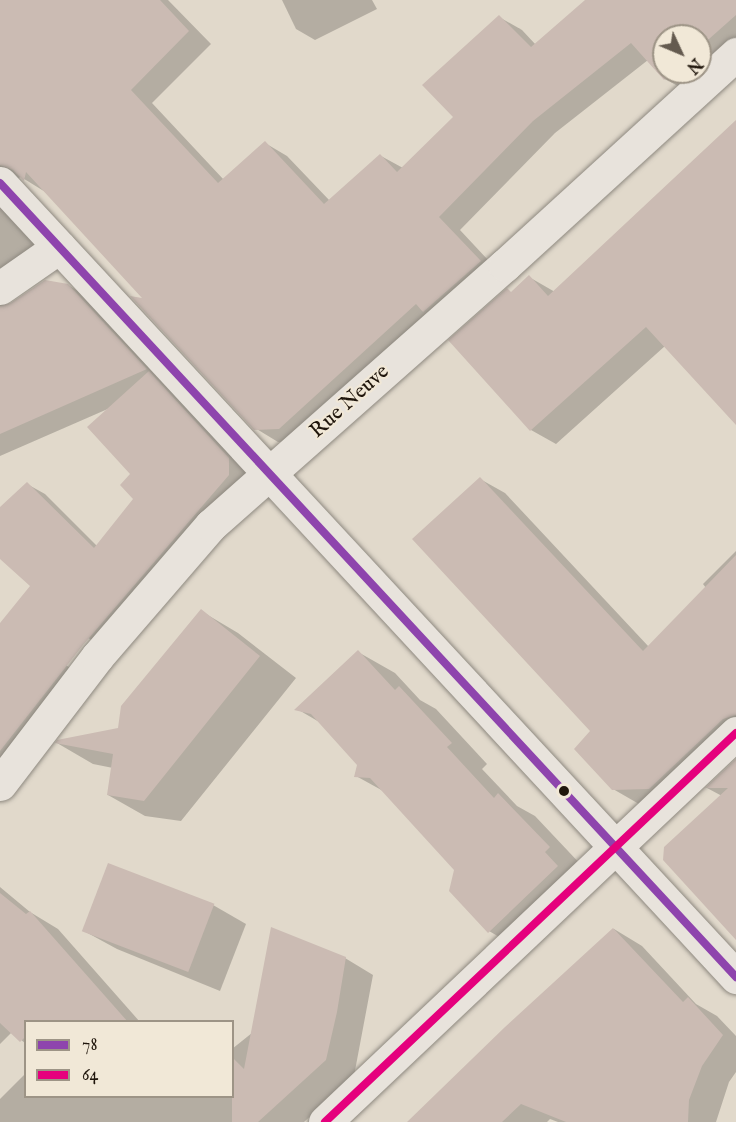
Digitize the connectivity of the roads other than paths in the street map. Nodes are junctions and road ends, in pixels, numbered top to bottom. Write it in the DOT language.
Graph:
graph roads {
  1 [pos="736,54"];
  2 [pos="0,183"];
  3 [pos="59,247"];
  4 [pos="0,288"];
  5 [pos="269,474"];
  6 [pos="736,733"];
  7 [pos="0,784"];
  8 [pos="614,847"];
  9 [pos="736,977"];
  10 [pos="325,1122"];
  1 -- 5 [label="street, Rue Neuve"];
  2 -- 3 [label="street"];
  3 -- 4 [label="street"];
  3 -- 5 [label="street"];
  5 -- 7 [label="street, Rue Neuve"];
  5 -- 8 [label="street"];
  6 -- 8 [label="street"];
  8 -- 9 [label="street"];
  8 -- 10 [label="street"];
}
